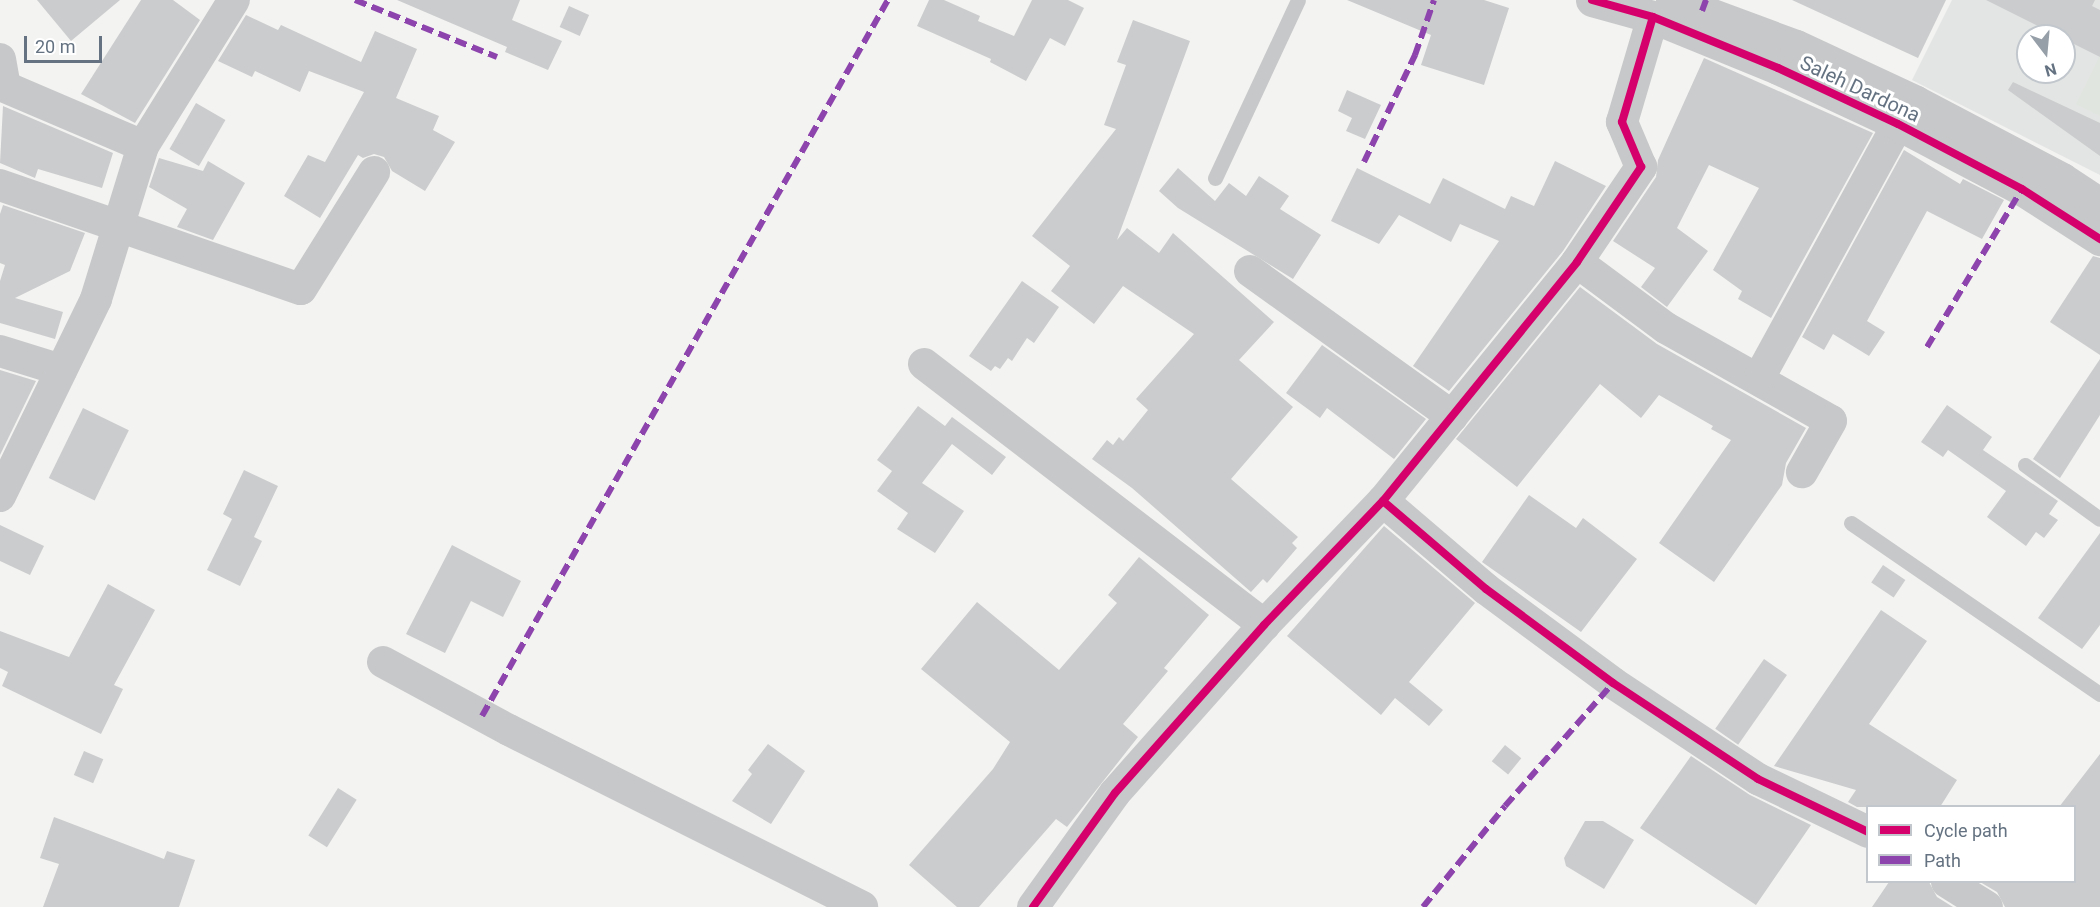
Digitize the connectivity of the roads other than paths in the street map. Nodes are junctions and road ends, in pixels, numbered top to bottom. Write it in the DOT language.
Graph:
graph roads {
  1 [pos="234,0"];
  2 [pos="1298,0"];
  3 [pos="1592,0"];
  4 [pos="1663,8"];
  5 [pos="2,77"];
  6 [pos="1898,124"];
  7 [pos="143,146"];
  8 [pos="374,172"];
  9 [pos="1215,178"];
  10 [pos="0,185"];
  11 [pos="2100,204"];
  12 [pos="116,223"];
  13 [pos="2100,239"];
  14 [pos="1577,262"];
  15 [pos="1250,271"];
  16 [pos="0,351"];
  17 [pos="924,364"];
  18 [pos="61,370"];
  19 [pos="1759,378"];
  20 [pos="1452,416"];
  21 [pos="2025,465"];
  22 [pos="1803,472"];
  23 [pos="4,478"];
  24 [pos="1383,501"];
  25 [pos="2100,519"];
  26 [pos="1851,523"];
  27 [pos="1264,625"];
  28 [pos="383,662"];
  29 [pos="2100,694"];
  30 [pos="1866,831"];
  31 [pos="1949,883"];
  32 [pos="862,907"];
  33 [pos="1033,907"];
  34 [pos="1987,907"];
  1 -- 7 [label="street"];
  2 -- 9 [label="lane"];
  3 -- 4 [label="street, Saleh Dardona"];
  4 -- 6 [label="street, Saleh Dardona"];
  4 -- 11 [label="street, Saleh Dardona"];
  4 -- 14 [label="street"];
  5 -- 7 [label="street"];
  6 -- 13 [label="street, Saleh Dardona"];
  6 -- 19 [label="street"];
  7 -- 12 [label="street"];
  8 -- 12 [label="street"];
  10 -- 12 [label="street"];
  12 -- 18 [label="street"];
  14 -- 19 [label="street"];
  14 -- 20 [label="street"];
  15 -- 20 [label="street"];
  16 -- 18 [label="street"];
  17 -- 27 [label="street"];
  18 -- 23 [label="street"];
  19 -- 22 [label="street"];
  20 -- 24 [label="street"];
  21 -- 25 [label="lane"];
  24 -- 27 [label="street"];
  24 -- 30 [label="street"];
  26 -- 29 [label="lane"];
  27 -- 33 [label="street"];
  28 -- 32 [label="street"];
  31 -- 34 [label="street"];
}
